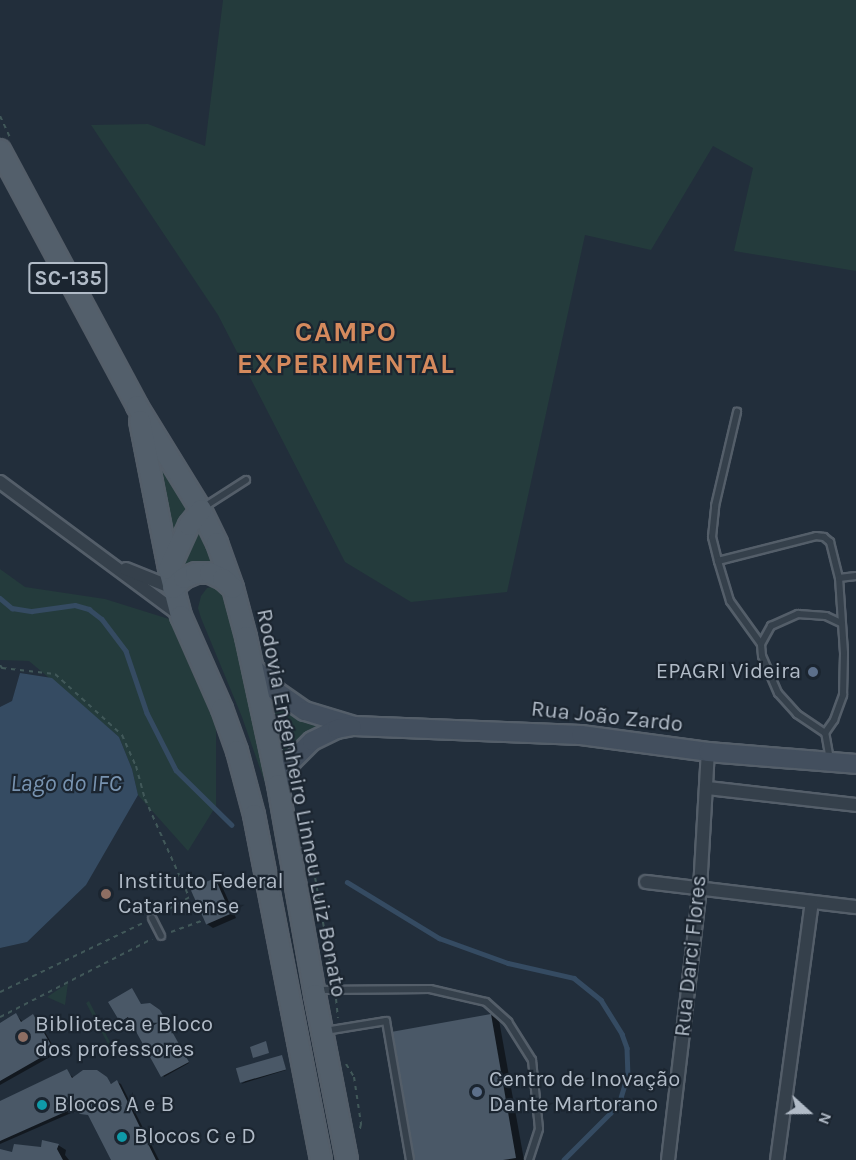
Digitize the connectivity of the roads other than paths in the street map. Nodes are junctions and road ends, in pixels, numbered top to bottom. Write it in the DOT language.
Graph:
graph roads {
  1 [pos="0,150"];
  2 [pos="137,406"];
  3 [pos="737,412"];
  4 [pos="246,480"];
  5 [pos="0,482"];
  6 [pos="201,510"];
  7 [pos="109,561"];
  8 [pos="718,561"];
  9 [pos="856,576"];
  10 [pos="171,578"];
  11 [pos="839,579"];
  12 [pos="233,588"];
  13 [pos="181,616"];
  14 [pos="841,623"];
  15 [pos="761,644"];
  16 [pos="252,666"];
  17 [pos="354,726"];
  18 [pos="825,733"];
  19 [pos="708,752"];
  20 [pos="830,761"];
  21 [pos="856,764"];
  22 [pos="278,785"];
  23 [pos="707,788"];
  24 [pos="856,805"];
  25 [pos="646,882"];
  26 [pos="700,889"];
  27 [pos="812,902"];
  28 [pos="856,907"];
  29 [pos="152,918"];
  30 [pos="161,936"];
  31 [pos="314,991"];
  32 [pos="331,1029"];
  33 [pos="321,1160"];
  34 [pos="347,1160"];
  35 [pos="410,1160"];
  36 [pos="529,1160"];
  37 [pos="668,1160"];
  38 [pos="777,1160"];
  1 -- 2 [label="main road, Rodovia Engenheiro Linneu Luiz Bonato / SC-135"];
  2 -- 6 [label="main road, Rodovia Engenheiro Linneu Luiz Bonato / SC-135"];
  2 -- 10 [label="main road, Rodovia Engenheiro Linneu Luiz Bonato / SC-135"];
  3 -- 8 [label="lane"];
  4 -- 6 [label="lane"];
  5 -- 7 [label="street"];
  6 -- 10 [label="main road"];
  6 -- 12 [label="main road, Rodovia Engenheiro Linneu Luiz Bonato / SC-135"];
  7 -- 10 [label="street"];
  7 -- 13 [label="street"];
  8 -- 11 [label="lane"];
  8 -- 15 [label="lane"];
  9 -- 11 [label="lane"];
  10 -- 12 [label="main road"];
  10 -- 13 [label="main road, Rodovia Engenheiro Linneu Luiz Bonato / SC-135"];
  11 -- 14 [label="lane"];
  12 -- 16 [label="main road, Rodovia Engenheiro Linneu Luiz Bonato / SC-135"];
  13 -- 33 [label="main road, Rodovia Engenheiro Linneu Luiz Bonato / SC-135"];
  14 -- 15 [label="lane"];
  14 -- 18 [label="lane"];
  15 -- 18 [label="lane"];
  16 -- 17 [label="main road, Rua João Zardo"];
  16 -- 22 [label="main road, Rodovia Engenheiro Linneu Luiz Bonato / SC-135"];
  17 -- 19 [label="main road, Rua João Zardo"];
  17 -- 22 [label="main road, Rua João Zardo"];
  18 -- 20 [label="lane"];
  19 -- 20 [label="main road, Rua João Zardo"];
  19 -- 23 [label="street, Rua Darci Flores"];
  20 -- 21 [label="main road, Rua João Zardo"];
  22 -- 31 [label="main road, Rodovia Engenheiro Linneu Luiz Bonato / SC-135"];
  23 -- 24 [label="street"];
  23 -- 26 [label="street, Rua Darci Flores"];
  25 -- 26 [label="street"];
  26 -- 27 [label="street"];
  26 -- 37 [label="street, Rua Darci Flores"];
  27 -- 28 [label="street"];
  27 -- 38 [label="street"];
  29 -- 30 [label="lane"];
  31 -- 32 [label="main road, Rodovia Engenheiro Linneu Luiz Bonato / SC-135"];
  31 -- 36 [label="lane"];
  32 -- 34 [label="main road, Rodovia Engenheiro Linneu Luiz Bonato / SC-135"];
  32 -- 35 [label="lane"];
}
